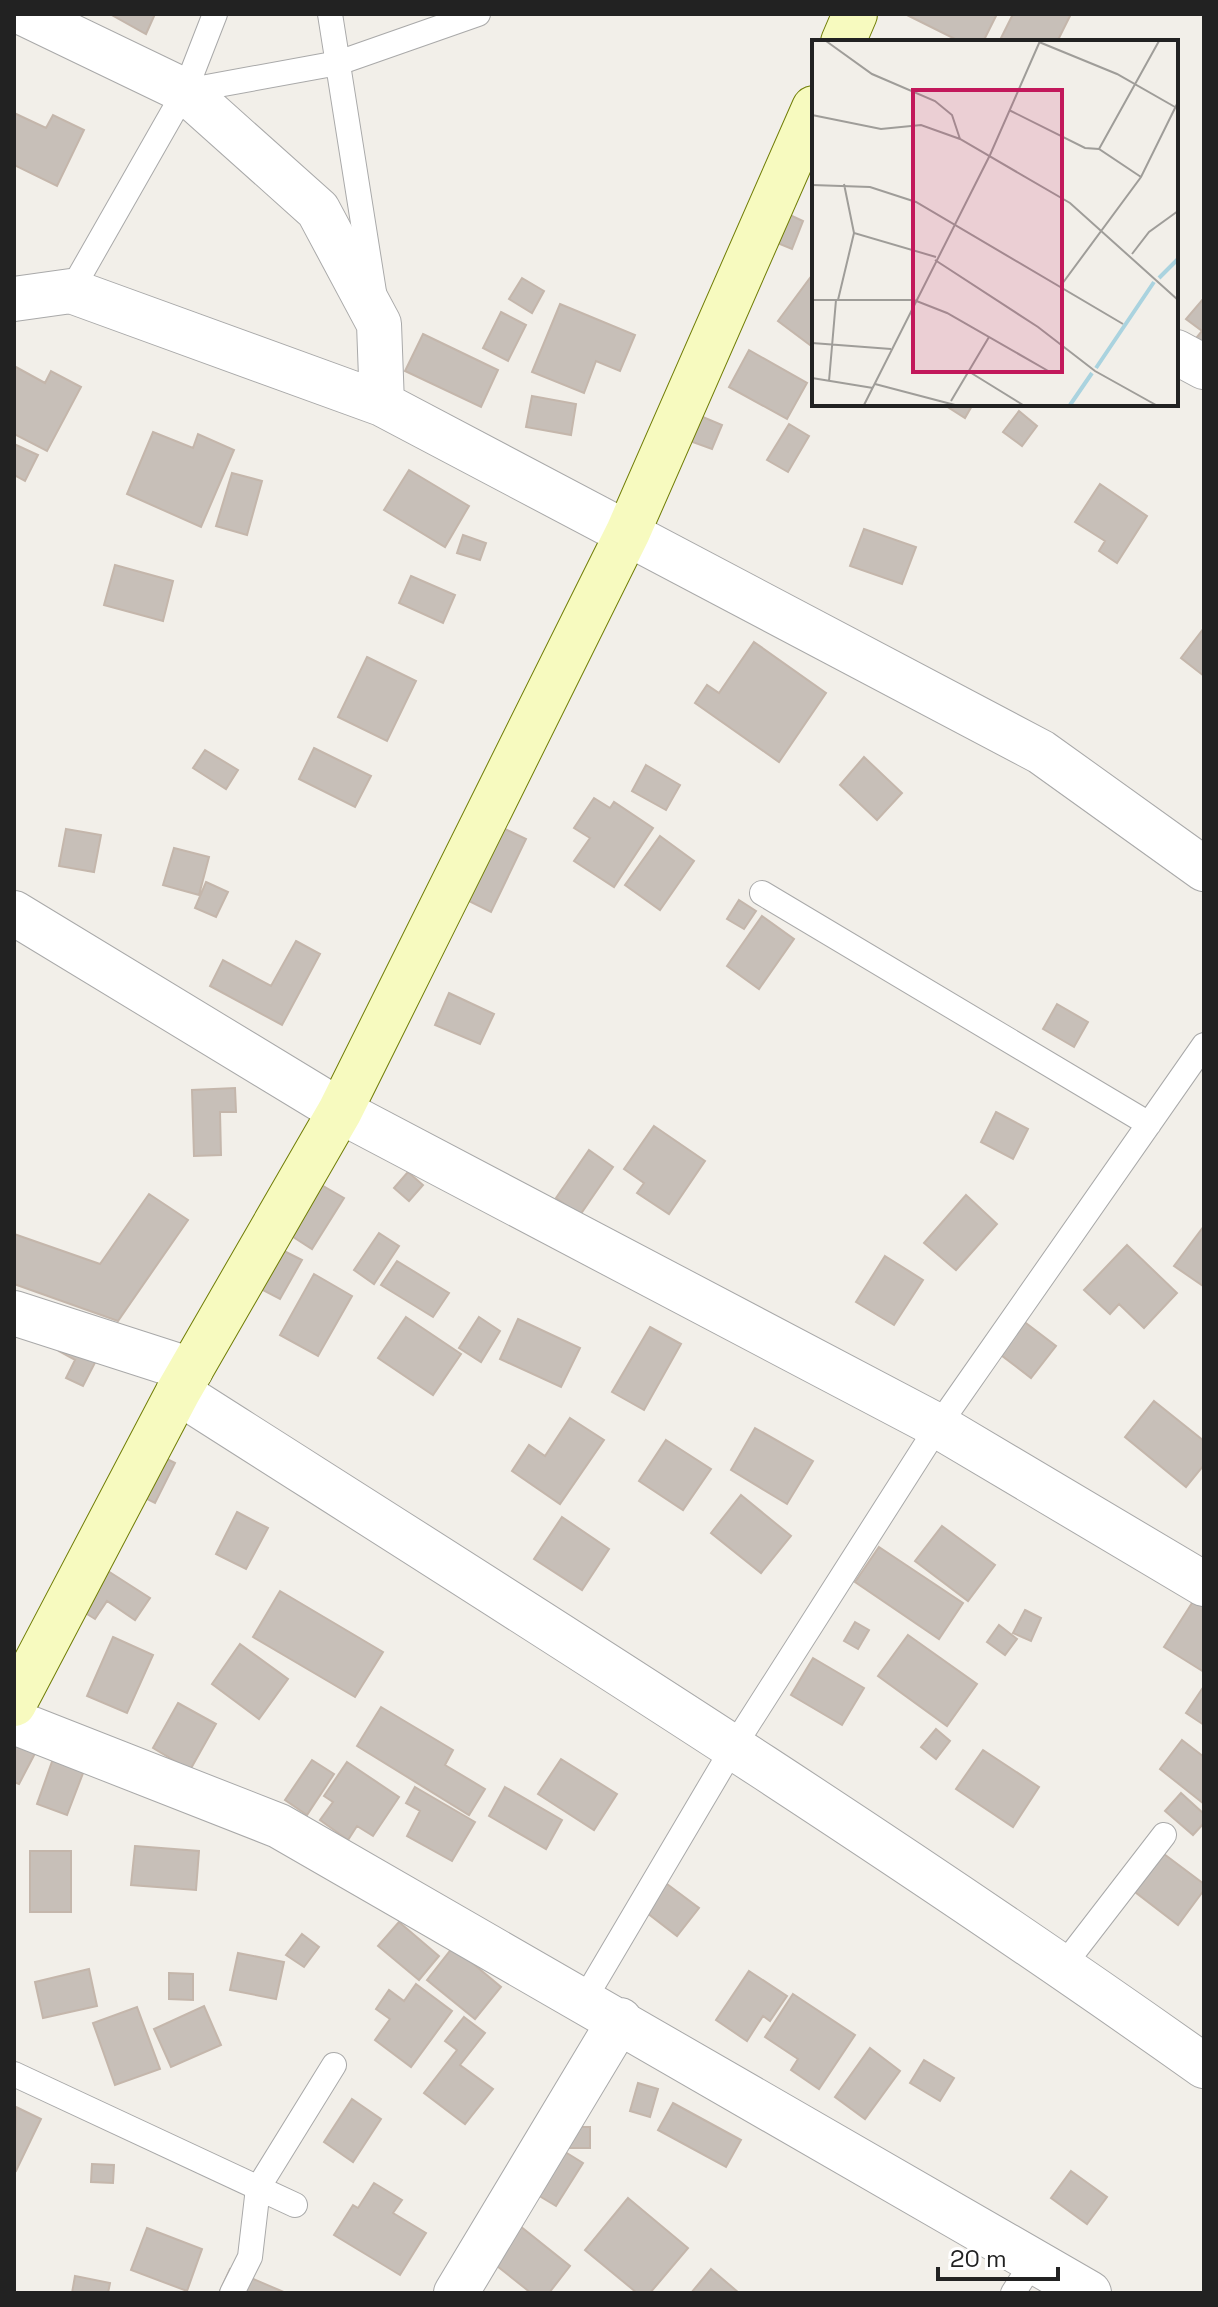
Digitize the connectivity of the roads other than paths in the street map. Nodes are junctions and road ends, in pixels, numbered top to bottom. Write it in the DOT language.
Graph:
graph roads {
  1 [pos="25,14"];
  2 [pos="215,14"];
  3 [pos="330,14"];
  4 [pos="478,14"];
  5 [pos="855,14"];
  6 [pos="844,40"];
  7 [pos="338,63"];
  8 [pos="185,91"];
  9 [pos="812,118"];
  10 [pos="802,170"];
  11 [pos="71,291"];
  12 [pos="14,299"];
  13 [pos="379,324"];
  14 [pos="1178,353"];
  15 [pos="1204,367"];
  16 [pos="382,404"];
  17 [pos="628,532"];
  18 [pos="1204,869"];
  19 [pos="762,893"];
  20 [pos="14,913"];
  21 [pos="1204,1045"];
  22 [pos="340,1111"];
  23 [pos="1149,1124"];
  24 [pos="14,1313"];
  25 [pos="184,1381"];
  26 [pos="938,1426"];
  27 [pos="1204,1584"];
  28 [pos="14,1704"];
  29 [pos="14,1722"];
  30 [pos="734,1746"];
  31 [pos="1164,1835"];
  32 [pos="1063,1966"];
  33 [pos="602,2010"];
  34 [pos="334,2065"];
  35 [pos="1204,2066"];
  36 [pos="14,2074"];
  37 [pos="258,2188"];
  38 [pos="295,2205"];
  39 [pos="1023,2278"];
  40 [pos="232,2293"];
  41 [pos="456,2293"];
  42 [pos="1089,2293"];
  1 -- 8 [label="street"];
  2 -- 8 [label="lane"];
  3 -- 7 [label="lane"];
  4 -- 7 [label="lane"];
  5 -- 6 [label="street"];
  7 -- 8 [label="lane"];
  7 -- 13 [label="lane"];
  8 -- 11 [label="lane"];
  8 -- 13 [label="street"];
  9 -- 10 [label="street"];
  10 -- 17 [label="street"];
  11 -- 12 [label="street"];
  11 -- 16 [label="street"];
  13 -- 16 [label="street"];
  14 -- 15 [label="street"];
  16 -- 17 [label="street"];
  17 -- 18 [label="street"];
  17 -- 22 [label="street"];
  19 -- 23 [label="lane"];
  20 -- 22 [label="street"];
  21 -- 23 [label="lane"];
  22 -- 25 [label="street"];
  22 -- 26 [label="street"];
  23 -- 26 [label="lane"];
  24 -- 25 [label="street"];
  25 -- 28 [label="street"];
  25 -- 30 [label="street"];
  26 -- 27 [label="street"];
  26 -- 30 [label="lane"];
  29 -- 33 [label="street"];
  30 -- 32 [label="street"];
  30 -- 33 [label="lane"];
  31 -- 32 [label="lane"];
  32 -- 35 [label="street"];
  33 -- 39 [label="street"];
  33 -- 41 [label="street"];
  34 -- 37 [label="lane"];
  36 -- 37 [label="lane"];
  37 -- 38 [label="lane"];
  37 -- 40 [label="lane"];
  39 -- 42 [label="street"];
}
